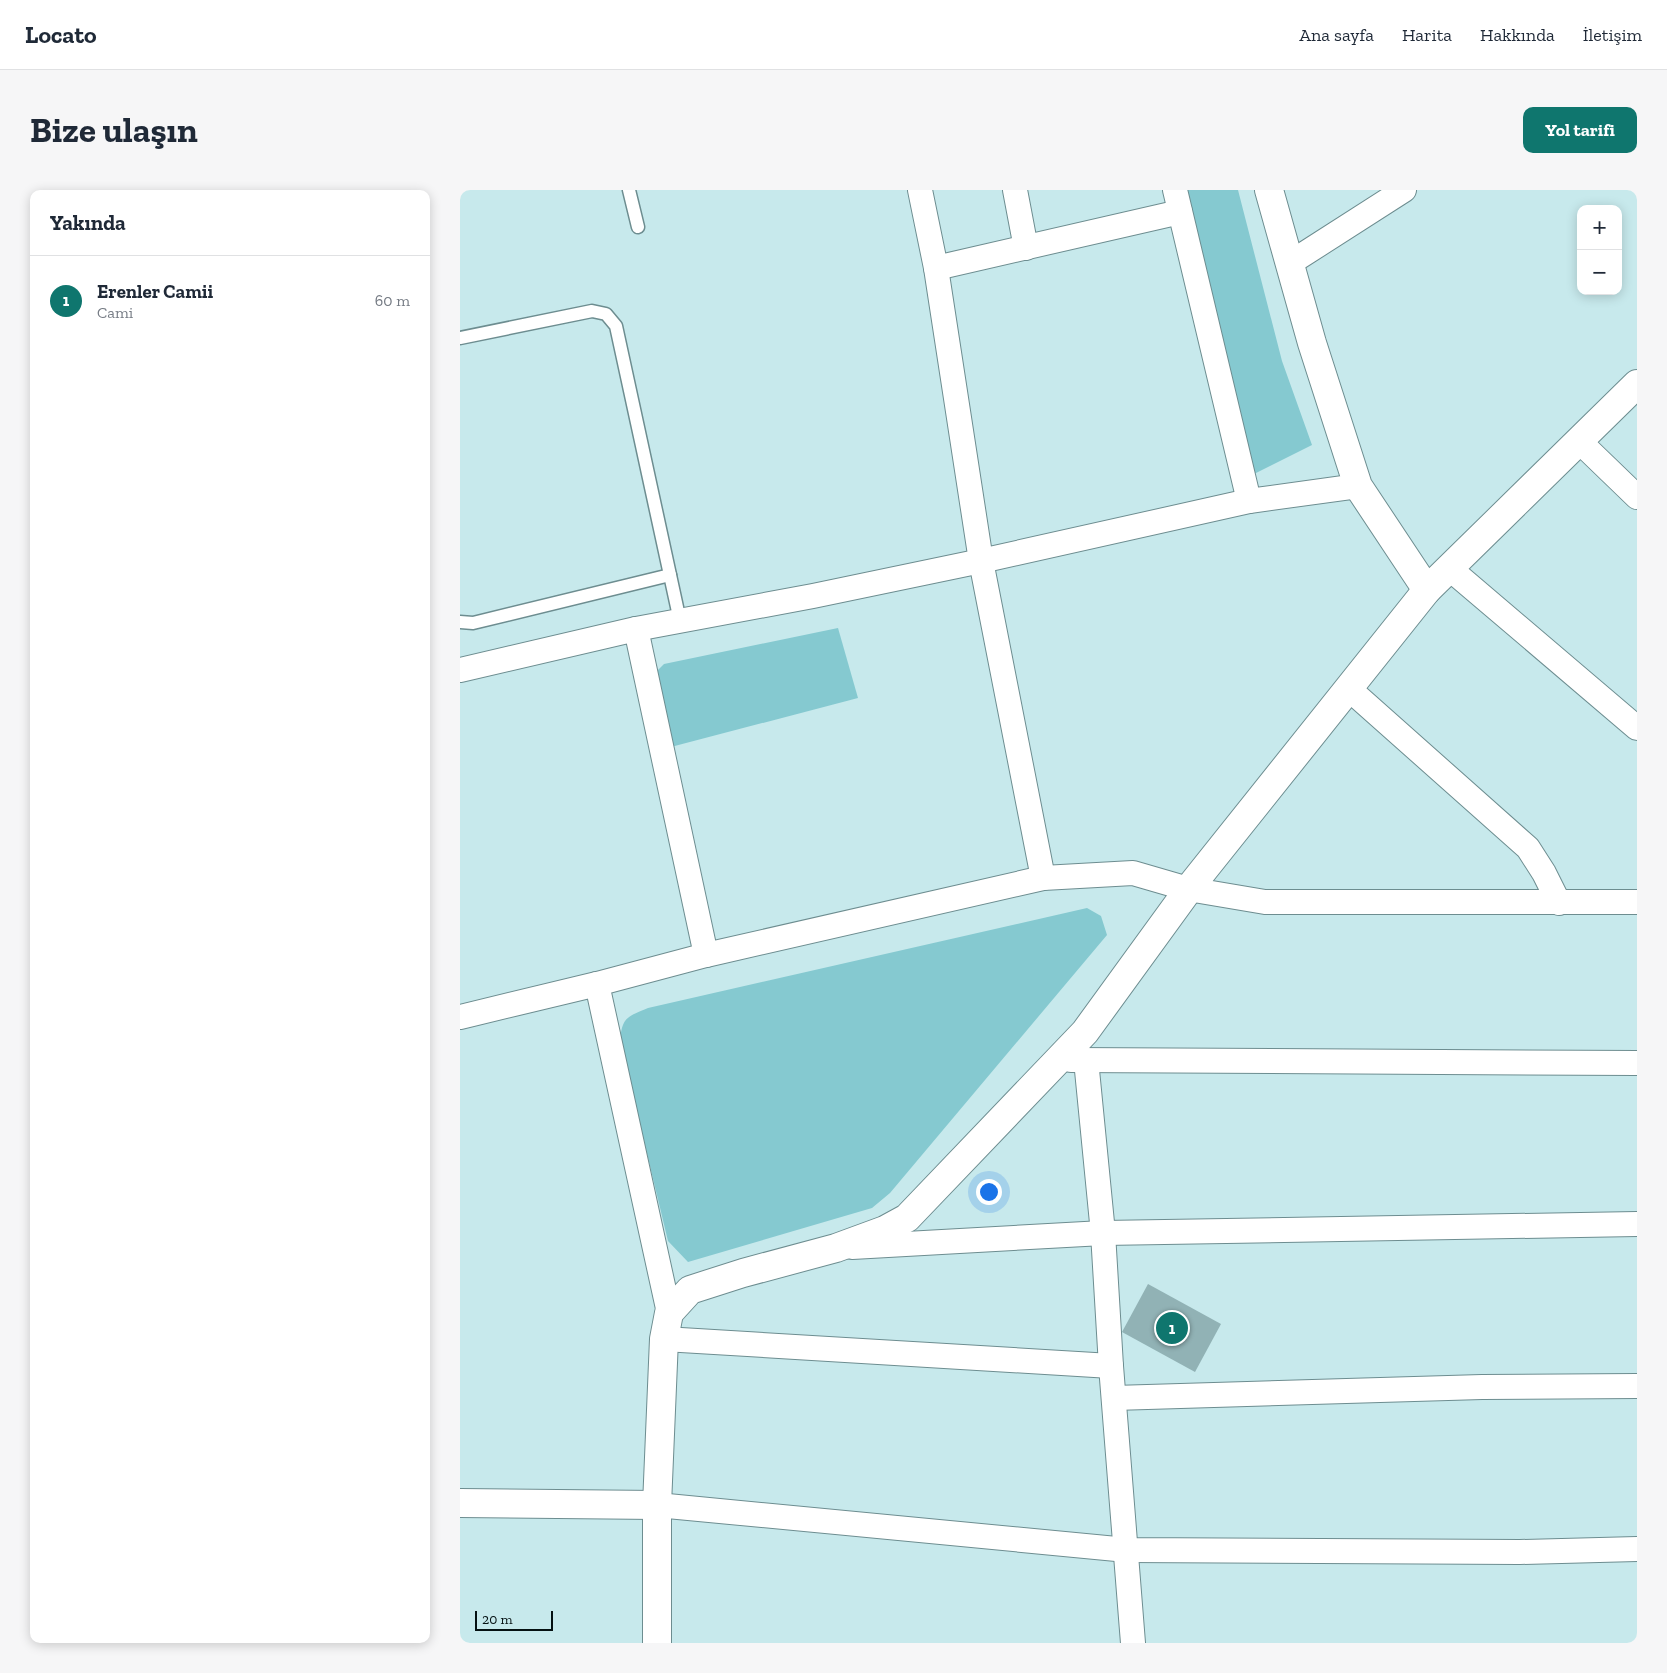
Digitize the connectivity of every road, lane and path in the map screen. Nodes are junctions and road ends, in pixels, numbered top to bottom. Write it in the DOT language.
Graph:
graph roads {
  1 [pos="629,190"];
  2 [pos="920,190"];
  3 [pos="1015,190"];
  4 [pos="1269,190"];
  5 [pos="1404,190"];
  6 [pos="1177,201"];
  7 [pos="638,226"];
  8 [pos="1026,248"];
  9 [pos="1290,263"];
  10 [pos="936,268"];
  11 [pos="460,338"];
  12 [pos="1637,384"];
  13 [pos="1579,441"];
  14 [pos="1358,486"];
  15 [pos="1637,497"];
  16 [pos="1249,501"];
  17 [pos="981,560"];
  18 [pos="1449,568"];
  19 [pos="670,575"];
  20 [pos="1427,590"];
  21 [pos="680,621"];
  22 [pos="460,622"];
  23 [pos="636,629"];
  24 [pos="460,670"];
  25 [pos="1348,688"];
  26 [pos="1637,728"];
  27 [pos="1043,878"];
  28 [pos="1188,889"];
  29 [pos="1637,902"];
  30 [pos="1559,903"];
  31 [pos="706,955"];
  32 [pos="597,984"];
  33 [pos="460,1017"];
  34 [pos="1059,1059"];
  35 [pos="1086,1060"];
  36 [pos="1637,1063"];
  37 [pos="1637,1224"];
  38 [pos="1103,1233"];
  39 [pos="836,1248"];
  40 [pos="666,1326"];
  41 [pos="1111,1366"];
  42 [pos="1637,1386"];
  43 [pos="1114,1398"];
  44 [pos="460,1503"];
  45 [pos="657,1505"];
  46 [pos="1637,1549"];
  47 [pos="1127,1550"];
  48 [pos="657,1643"];
  49 [pos="1133,1643"];
  1 -- 7 [label="lane"];
  2 -- 10 [label="street"];
  3 -- 8 [label="street"];
  4 -- 9 [label="street"];
  5 -- 9 [label="street"];
  6 -- 8 [label="street"];
  6 -- 16 [label="street"];
  8 -- 10 [label="street"];
  9 -- 14 [label="street"];
  10 -- 17 [label="street"];
  11 -- 19 [label="lane"];
  12 -- 13 [label="street"];
  13 -- 15 [label="street"];
  13 -- 18 [label="street"];
  14 -- 16 [label="street"];
  14 -- 20 [label="street"];
  16 -- 17 [label="street"];
  17 -- 21 [label="street"];
  17 -- 27 [label="street"];
  18 -- 20 [label="street"];
  18 -- 26 [label="street"];
  19 -- 21 [label="lane"];
  19 -- 22 [label="lane"];
  20 -- 25 [label="street"];
  21 -- 23 [label="street"];
  23 -- 24 [label="street"];
  23 -- 31 [label="street"];
  25 -- 28 [label="street"];
  25 -- 30 [label="street"];
  27 -- 28 [label="street"];
  27 -- 31 [label="street"];
  28 -- 30 [label="street"];
  28 -- 34 [label="street"];
  29 -- 30 [label="street"];
  31 -- 32 [label="street"];
  32 -- 33 [label="street"];
  32 -- 40 [label="street"];
  34 -- 35 [label="street"];
  34 -- 39 [label="street"];
  35 -- 36 [label="street"];
  35 -- 38 [label="street"];
  37 -- 38 [label="street"];
  38 -- 39 [label="street"];
  38 -- 41 [label="street"];
  39 -- 40 [label="street"];
  40 -- 41 [label="street"];
  40 -- 45 [label="street"];
  41 -- 43 [label="street"];
  42 -- 43 [label="street"];
  43 -- 47 [label="street"];
  44 -- 45 [label="street"];
  45 -- 47 [label="street"];
  45 -- 48 [label="street"];
  46 -- 47 [label="street"];
  47 -- 49 [label="street"];
}
